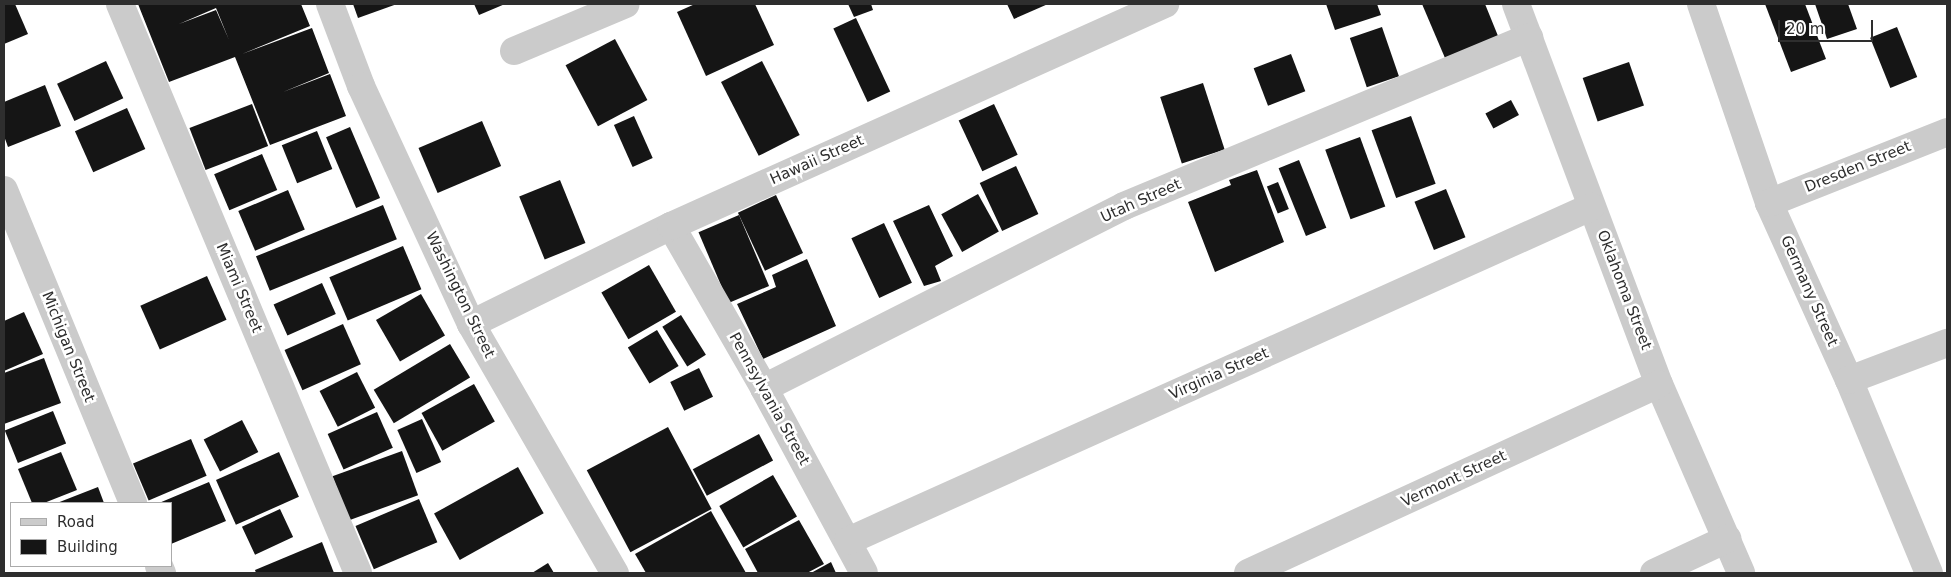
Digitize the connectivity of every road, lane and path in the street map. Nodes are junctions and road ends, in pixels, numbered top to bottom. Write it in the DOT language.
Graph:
graph roads {
  1 [pos="120,4"];
  2 [pos="330,4"];
  3 [pos="626,4"];
  4 [pos="1165,4"];
  5 [pos="1516,4"];
  6 [pos="1700,4"];
  7 [pos="1529,38"];
  8 [pos="514,50"];
  9 [pos="1947,132"];
  10 [pos="4,190"];
  11 [pos="1769,203"];
  12 [pos="1591,206"];
  13 [pos="671,226"];
  14 [pos="471,324"];
  15 [pos="1947,343"];
  16 [pos="1849,380"];
  17 [pos="1659,384"];
  18 [pos="764,388"];
  19 [pos="133,502"];
  20 [pos="1727,539"];
  21 [pos="848,540"];
  22 [pos="358,573"];
  23 [pos="615,573"];
  24 [pos="864,573"];
  25 [pos="1248,573"];
  26 [pos="1654,573"];
  27 [pos="1741,573"];
  28 [pos="1929,573"];
  1 -- 22 [label="street, Miami Street"];
  2 -- 14 [label="street, Washington Street"];
  3 -- 8 [label="street"];
  4 -- 13 [label="street, Hawaii Street"];
  5 -- 7 [label="street, Oklahoma Street"];
  6 -- 11 [label="street, Germany Street"];
  7 -- 12 [label="street, Oklahoma Street"];
  7 -- 18 [label="street, Utah Street"];
  9 -- 11 [label="street, Dresden Street"];
  10 -- 19 [label="street, Michigan Street"];
  11 -- 16 [label="street, Germany Street"];
  12 -- 17 [label="street, Oklahoma Street"];
  12 -- 21 [label="street, Virginia Street"];
  13 -- 14 [label="street, Hawaii Street"];
  13 -- 18 [label="street, Pennsylvania Street"];
  14 -- 23 [label="street, Washington Street"];
  15 -- 16 [label="street"];
  16 -- 28 [label="street, Germany Street"];
  17 -- 20 [label="street, Oklahoma Street"];
  17 -- 25 [label="street, Vermont Street"];
  18 -- 21 [label="street, Pennsylvania Street"];
  20 -- 26 [label="street"];
  20 -- 27 [label="street, Oklahoma Street"];
  21 -- 24 [label="street, Pennsylvania Street"];
}
